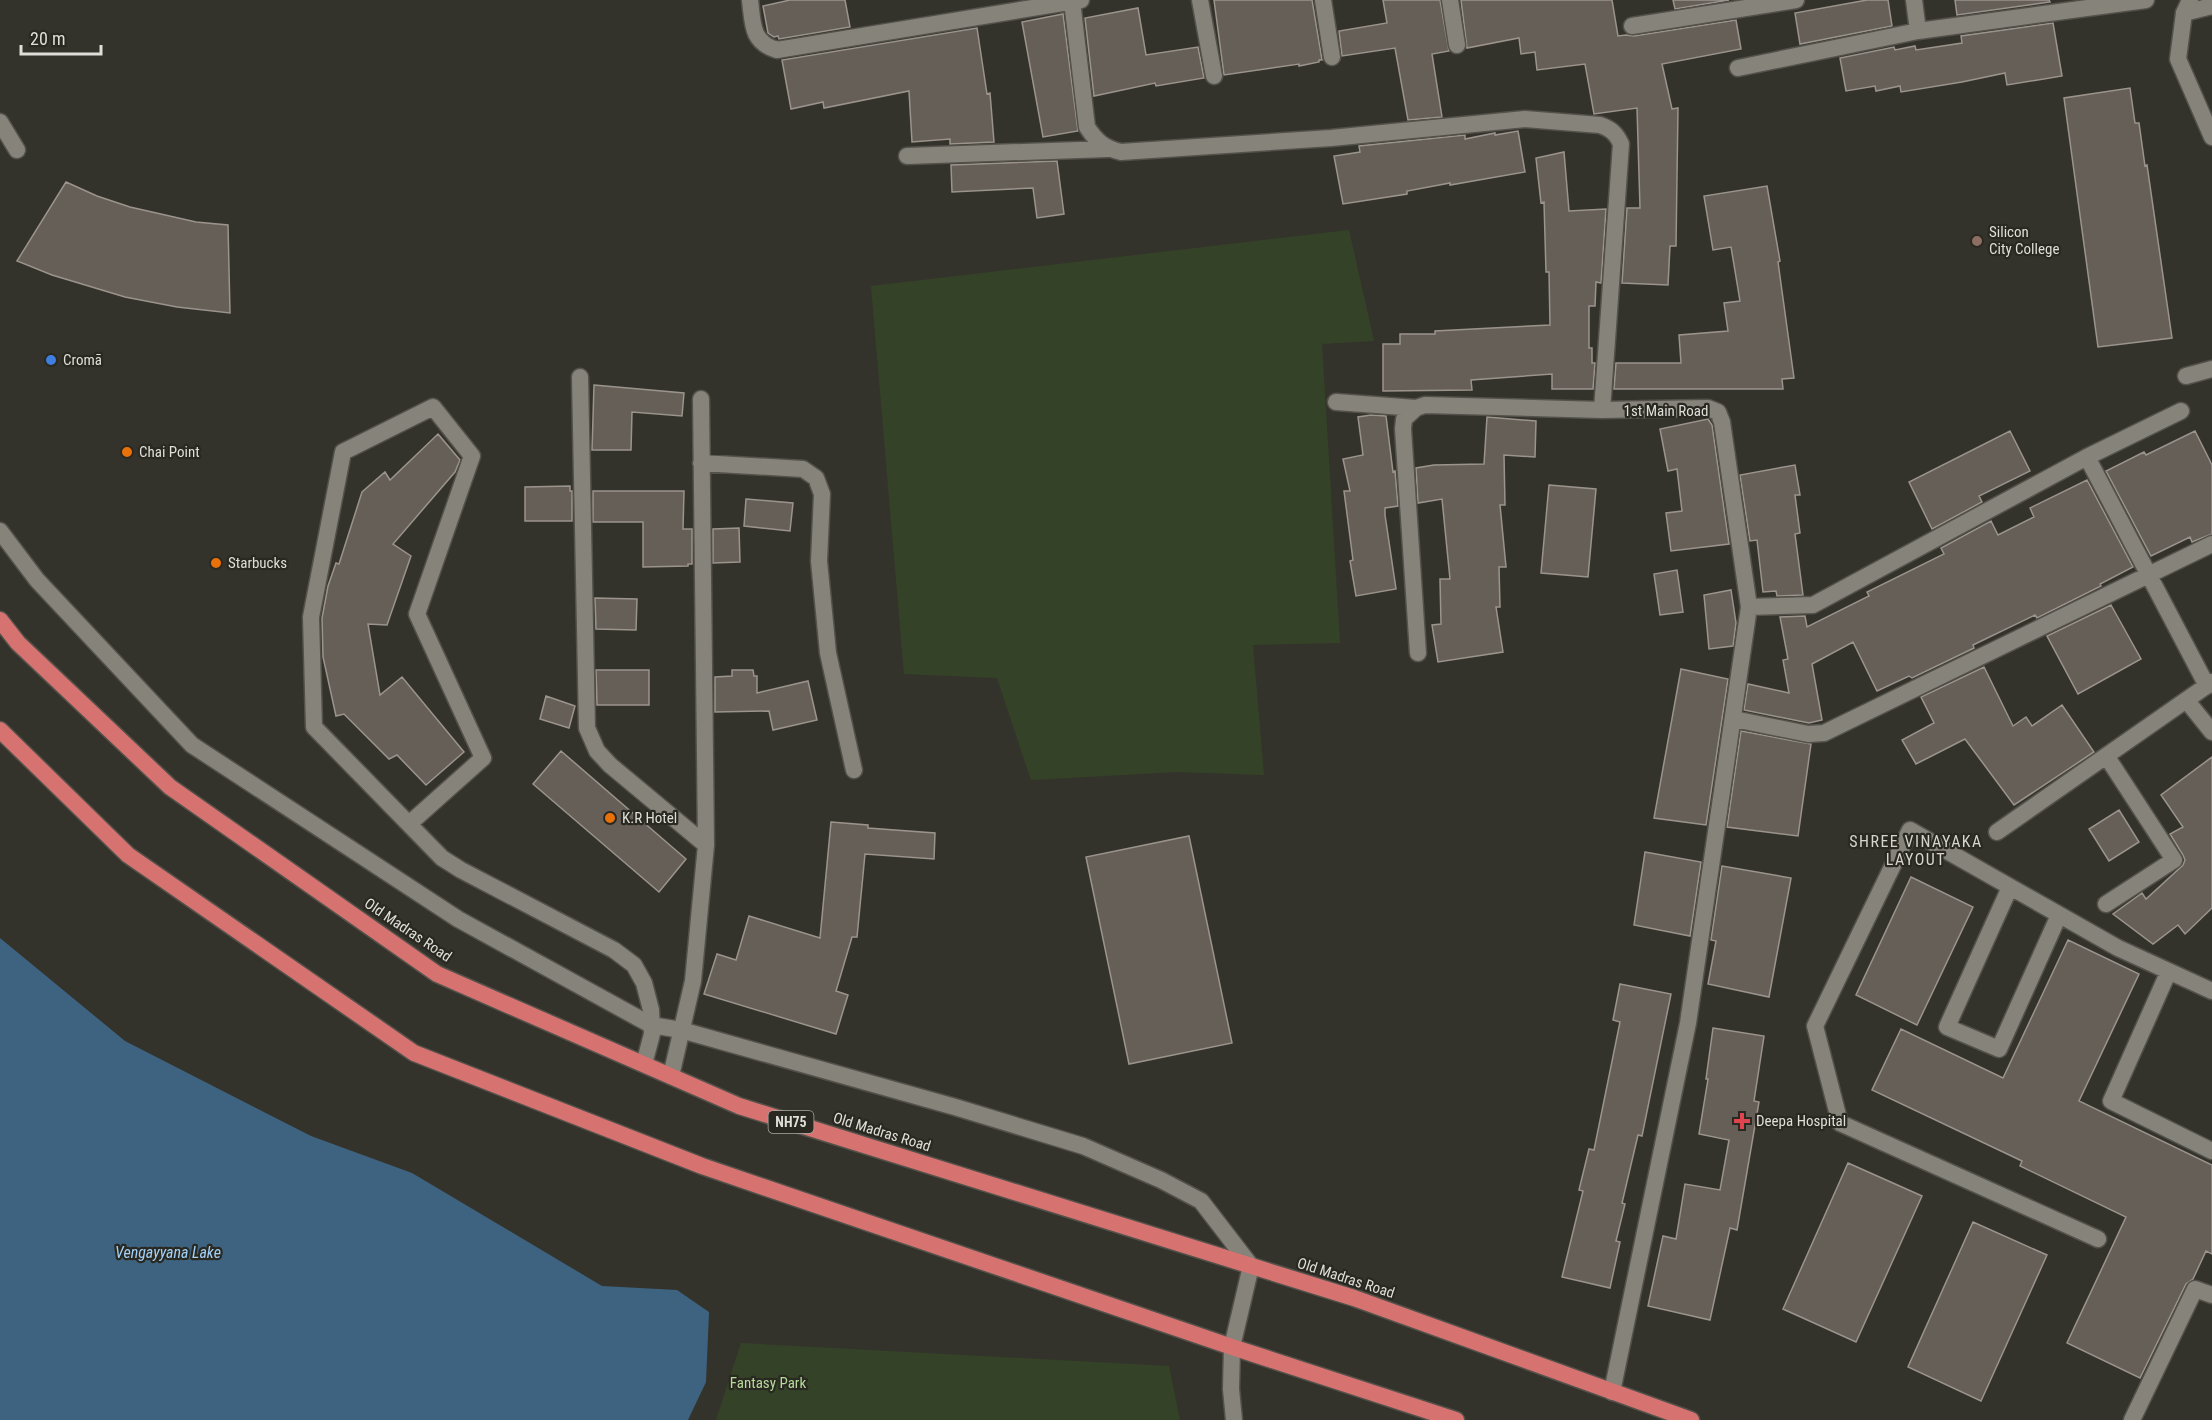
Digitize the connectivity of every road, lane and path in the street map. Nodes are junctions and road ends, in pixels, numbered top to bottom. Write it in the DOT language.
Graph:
graph roads {
  1 [pos="750,0"];
  2 [pos="1200,0"];
  3 [pos="1323,0"];
  4 [pos="1450,0"];
  5 [pos="1796,0"];
  6 [pos="1914,0"];
  7 [pos="2146,0"];
  8 [pos="1077,1"];
  9 [pos="2212,6"];
  10 [pos="2187,7"];
  11 [pos="1632,26"];
  12 [pos="1918,31"];
  13 [pos="1457,45"];
  14 [pos="1332,57"];
  15 [pos="1738,68"];
  16 [pos="1214,76"];
  17 [pos="0,122"];
  18 [pos="2212,137"];
  19 [pos="1107,149"];
  20 [pos="17,150"];
  21 [pos="907,156"];
  22 [pos="2212,369"];
  23 [pos="2186,376"];
  24 [pos="580,377"];
  25 [pos="701,399"];
  26 [pos="1335,402"];
  27 [pos="1416,408"];
  28 [pos="1602,410"];
  29 [pos="2181,411"];
  30 [pos="2087,457"];
  31 [pos="701,463"];
  32 [pos="0,531"];
  33 [pos="2212,544"];
  34 [pos="2149,575"];
  35 [pos="1749,607"];
  36 [pos="0,620"];
  37 [pos="1418,653"];
  38 [pos="2210,684"];
  39 [pos="2187,701"];
  40 [pos="1734,719"];
  41 [pos="0,730"];
  42 [pos="2212,732"];
  43 [pos="2107,757"];
  44 [pos="854,770"];
  45 [pos="409,824"];
  46 [pos="1997,832"];
  47 [pos="706,845"];
  48 [pos="2010,887"];
  49 [pos="2106,904"];
  50 [pos="2059,915"];
  51 [pos="2168,973"];
  52 [pos="2212,991"];
  53 [pos="651,1025"];
  54 [pos="681,1030"];
  55 [pos="644,1064"];
  56 [pos="671,1076"];
  57 [pos="2212,1151"];
  58 [pos="2098,1239"];
  59 [pos="1251,1266"];
  60 [pos="2212,1295"];
  61 [pos="1232,1347"];
  62 [pos="1612,1392"];
  63 [pos="1234,1420"];
  64 [pos="1456,1420"];
  65 [pos="1691,1420"];
  66 [pos="2132,1420"];
  1 -- 8 [label="street"];
  2 -- 16 [label="street"];
  3 -- 14 [label="street"];
  4 -- 13 [label="street"];
  5 -- 11 [label="street"];
  6 -- 12 [label="street"];
  7 -- 12 [label="street"];
  8 -- 19 [label="street"];
  9 -- 10 [label="street"];
  10 -- 18 [label="street"];
  12 -- 15 [label="street"];
  17 -- 20 [label="street"];
  19 -- 21 [label="street"];
  19 -- 28 [label="street"];
  22 -- 23 [label="street"];
  24 -- 47 [label="street"];
  25 -- 31 [label="street"];
  26 -- 27 [label="street, 1st Main Road"];
  27 -- 28 [label="street, 1st Main Road"];
  27 -- 37 [label="street"];
  28 -- 35 [label="street, 1st Main Road"];
  29 -- 30 [label="street"];
  30 -- 34 [label="street"];
  30 -- 35 [label="street"];
  31 -- 44 [label="street"];
  31 -- 47 [label="street"];
  32 -- 53 [label="street"];
  33 -- 34 [label="street"];
  34 -- 38 [label="street"];
  34 -- 40 [label="street"];
  35 -- 40 [label="street"];
  36 -- 55 [label="highway, Old Madras Road / NH75"];
  38 -- 39 [label="street"];
  39 -- 42 [label="street"];
  39 -- 43 [label="street"];
  40 -- 62 [label="street"];
  41 -- 61 [label="highway"];
  43 -- 46 [label="street"];
  43 -- 49 [label="street"];
  45 -- 45 [label="street"];
  45 -- 53 [label="street"];
  47 -- 54 [label="street"];
  48 -- 50 [label="street"];
  48 -- 50 [label="street"];
  48 -- 58 [label="street"];
  50 -- 51 [label="street"];
  51 -- 52 [label="street"];
  51 -- 57 [label="street"];
  53 -- 54 [label="street"];
  53 -- 55 [label="street"];
  54 -- 56 [label="street"];
  54 -- 59 [label="street"];
  55 -- 56 [label="highway, Old Madras Road / NH75"];
  56 -- 59 [label="highway, Old Madras Road / NH75"];
  59 -- 61 [label="street"];
  59 -- 62 [label="highway, Old Madras Road / NH75"];
  60 -- 66 [label="street"];
  61 -- 63 [label="street"];
  61 -- 64 [label="highway"];
  62 -- 65 [label="highway, Old Madras Road / NH75"];
}
